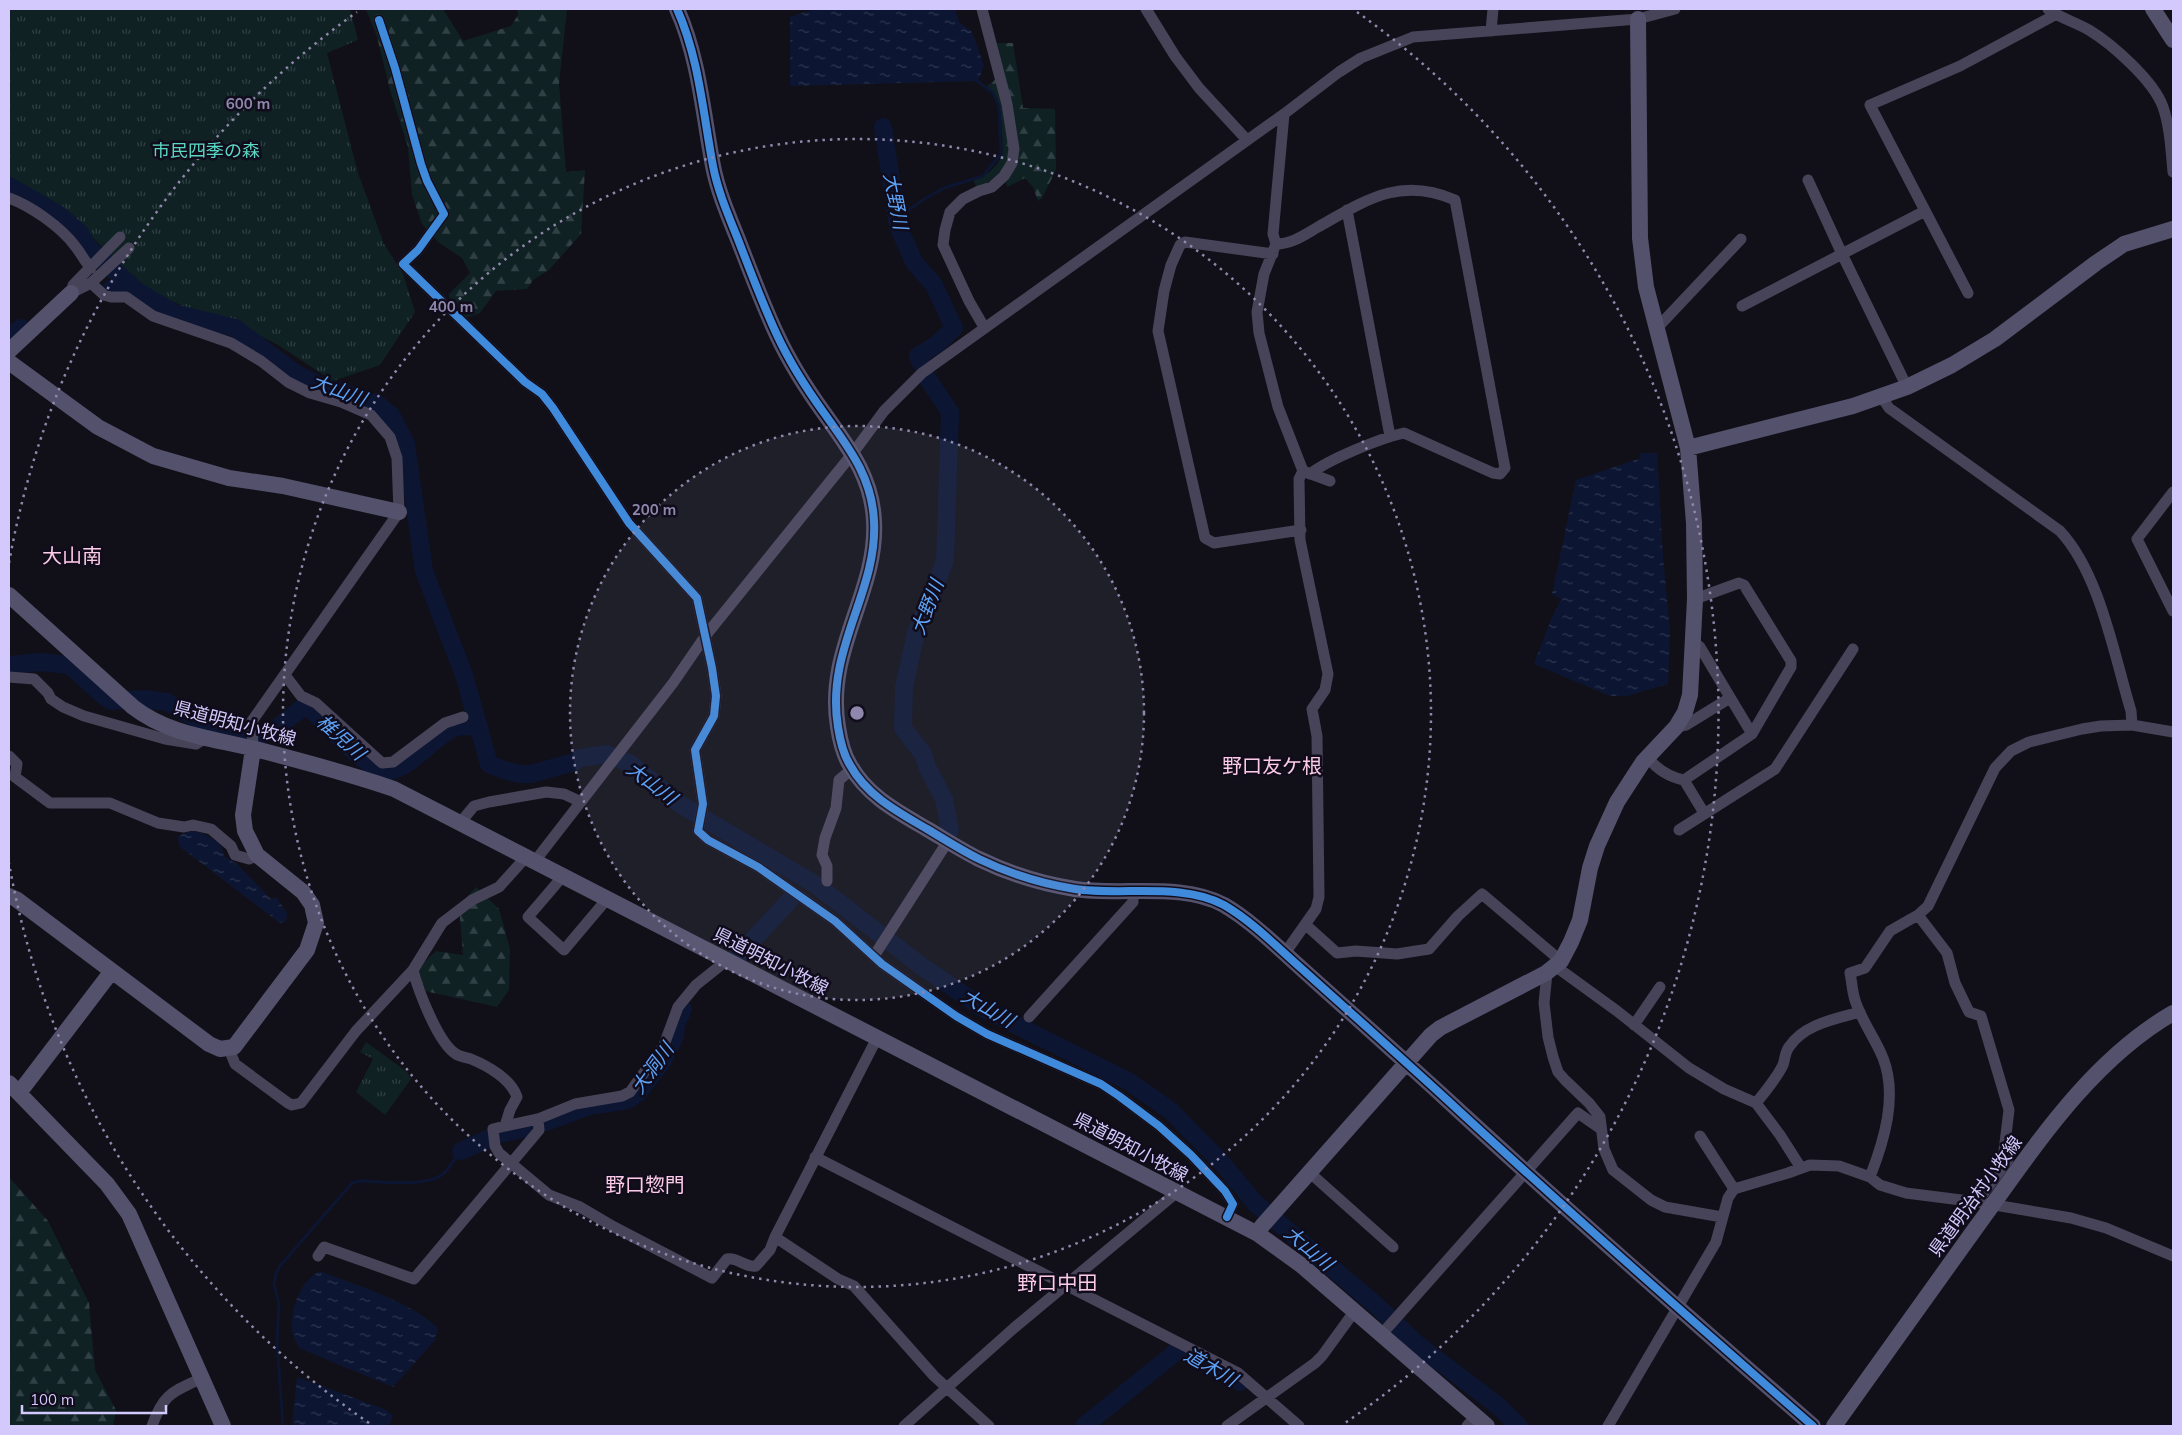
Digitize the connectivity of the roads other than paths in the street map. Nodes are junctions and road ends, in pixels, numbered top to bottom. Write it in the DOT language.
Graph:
graph roads {
  1 [pos="677,9"];
  2 [pos="982,9"];
  3 [pos="1146,9"];
  4 [pos="1493,9"];
  5 [pos="1675,9"];
  6 [pos="2153,9"];
  7 [pos="2052,12"];
  8 [pos="1638,14"];
  9 [pos="379,20"];
  10 [pos="1491,31"];
  11 [pos="2173,40"];
  12 [pos="1284,114"];
  13 [pos="1247,140"];
  14 [pos="2173,172"];
  15 [pos="1808,180"];
  16 [pos="9,198"];
  17 [pos="1347,210"];
  18 [pos="1925,211"];
  19 [pos="2173,229"];
  20 [pos="120,238"];
  21 [pos="1741,239"];
  22 [pos="129,248"];
  23 [pos="1274,249"];
  24 [pos="1842,254"];
  25 [pos="110,257"];
  26 [pos="97,267"];
  27 [pos="91,283"];
  28 [pos="71,293"];
  29 [pos="1968,293"];
  30 [pos="1742,306"];
  31 [pos="984,327"];
  32 [pos="1658,327"];
  33 [pos="9,351"];
  34 [pos="9,362"];
  35 [pos="1907,387"];
  36 [pos="1881,396"];
  37 [pos="1390,436"];
  38 [pos="1688,448"];
  39 [pos="853,452"];
  40 [pos="1307,472"];
  41 [pos="1330,481"];
  42 [pos="2173,492"];
  43 [pos="399,512"];
  44 [pos="1300,530"];
  45 [pos="9,595"];
  46 [pos="1695,599"];
  47 [pos="2173,611"];
  48 [pos="706,635"];
  49 [pos="1693,642"];
  50 [pos="1853,649"];
  51 [pos="284,675"];
  52 [pos="9,677"];
  53 [pos="1730,698"];
  54 [pos="463,717"];
  55 [pos="2132,726"];
  56 [pos="1676,727"];
  57 [pos="2173,732"];
  58 [pos="1752,734"];
  59 [pos="204,739"];
  60 [pos="252,741"];
  61 [pos="9,756"];
  62 [pos="1648,758"];
  63 [pos="852,769"];
  64 [pos="1684,780"];
  65 [pos="581,802"];
  66 [pos="1704,813"];
  67 [pos="460,823"];
  68 [pos="1679,830"];
  69 [pos="948,841"];
  70 [pos="257,855"];
  71 [pos="531,859"];
  72 [pos="563,876"];
  73 [pos="827,881"];
  74 [pos="1133,892"];
  75 [pos="9,896"];
  76 [pos="607,899"];
  77 [pos="1918,916"];
  78 [pos="1306,925"];
  79 [pos="876,953"];
  80 [pos="1285,953"];
  81 [pos="726,960"];
  82 [pos="1554,967"];
  83 [pos="412,970"];
  84 [pos="112,971"];
  85 [pos="1660,987"];
  86 [pos="1860,1012"];
  87 [pos="2173,1013"];
  88 [pos="1029,1017"];
  89 [pos="1634,1025"];
  90 [pos="877,1038"];
  91 [pos="229,1049"];
  92 [pos="1406,1062"];
  93 [pos="14,1088"];
  94 [pos="1756,1103"];
  95 [pos="538,1119"];
  96 [pos="505,1126"];
  97 [pos="1601,1130"];
  98 [pos="1700,1136"];
  99 [pos="815,1157"];
  100 [pos="510,1162"];
  101 [pos="1801,1168"];
  102 [pos="1525,1172"];
  103 [pos="1305,1176"];
  104 [pos="1870,1177"];
  105 [pos="1734,1189"];
  106 [pos="1176,1193"];
  107 [pos="1977,1202"];
  108 [pos="1993,1204"];
  109 [pos="1227,1217"];
  110 [pos="1722,1217"];
  111 [pos="1260,1230"];
  112 [pos="774,1237"];
  113 [pos="1393,1247"];
  114 [pos="318,1256"];
  115 [pos="2173,1256"];
  116 [pos="1066,1285"];
  117 [pos="1678,1307"];
  118 [pos="1354,1312"];
  119 [pos="1382,1333"];
  120 [pos="202,1378"];
  121 [pos="947,1386"];
  122 [pos="1267,1398"];
  123 [pos="1476,1423"];
  124 [pos="152,1426"];
  125 [pos="223,1426"];
  126 [pos="904,1426"];
  127 [pos="989,1426"];
  128 [pos="1227,1426"];
  129 [pos="1298,1426"];
  130 [pos="1608,1426"];
  131 [pos="1813,1426"];
  132 [pos="1834,1426"];
  1 -- 39 [label="street"];
  2 -- 31 [label="street"];
  3 -- 13 [label="street"];
  4 -- 10 [label="street"];
  5 -- 8 [label="street"];
  6 -- 11 [label="street"];
  7 -- 14 [label="street"];
  7 -- 18 [label="street"];
  8 -- 10 [label="street"];
  8 -- 32 [label="street"];
  9 -- 48 [label="street"];
  10 -- 12 [label="street"];
  12 -- 13 [label="street"];
  12 -- 23 [label="street"];
  13 -- 31 [label="street"];
  15 -- 24 [label="street"];
  16 -- 26 [label="street"];
  17 -- 23 [label="street"];
  17 -- 37 [label="street"];
  17 -- 37 [label="street"];
  18 -- 24 [label="street"];
  18 -- 29 [label="street"];
  19 -- 35 [label="street"];
  20 -- 25 [label="street"];
  21 -- 32 [label="street"];
  22 -- 25 [label="street"];
  23 -- 40 [label="street"];
  23 -- 44 [label="street"];
  24 -- 30 [label="street"];
  24 -- 35 [label="street"];
  25 -- 26 [label="street"];
  26 -- 27 [label="street"];
  26 -- 28 [label="street"];
  27 -- 28 [label="street"];
  27 -- 43 [label="street"];
  28 -- 33 [label="street"];
  31 -- 39 [label="street"];
  32 -- 38 [label="street"];
  34 -- 43 [label="street"];
  35 -- 36 [label="street"];
  36 -- 38 [label="street"];
  36 -- 55 [label="street"];
  37 -- 40 [label="street"];
  38 -- 46 [label="street"];
  39 -- 48 [label="street"];
  39 -- 63 [label="street"];
  40 -- 41 [label="street"];
  40 -- 44 [label="street"];
  42 -- 47 [label="street"];
  43 -- 51 [label="street"];
  44 -- 78 [label="street"];
  45 -- 59 [label="street, 県道明知小牧線"];
  46 -- 49 [label="street"];
  46 -- 58 [label="street"];
  48 -- 65 [label="street"];
  48 -- 79 [label="street"];
  49 -- 53 [label="street"];
  49 -- 56 [label="street"];
  50 -- 66 [label="street"];
  51 -- 54 [label="street"];
  51 -- 60 [label="street"];
  52 -- 59 [label="street"];
  53 -- 56 [label="street"];
  53 -- 58 [label="street"];
  55 -- 57 [label="street"];
  55 -- 77 [label="street"];
  56 -- 62 [label="street"];
  58 -- 64 [label="street"];
  59 -- 60 [label="street, 県道明知小牧線"];
  60 -- 67 [label="street, 県道明知小牧線"];
  60 -- 70 [label="street"];
  61 -- 70 [label="street"];
  62 -- 64 [label="street"];
  62 -- 82 [label="street"];
  63 -- 69 [label="street"];
  63 -- 73 [label="street"];
  64 -- 66 [label="street"];
  65 -- 67 [label="street"];
  65 -- 71 [label="street"];
  66 -- 68 [label="street"];
  67 -- 71 [label="street, 県道明知小牧線"];
  69 -- 74 [label="street"];
  69 -- 79 [label="street"];
  70 -- 91 [label="street"];
  71 -- 72 [label="street, 県道明知小牧線"];
  71 -- 83 [label="street"];
  72 -- 76 [label="street, 県道明知小牧線"];
  72 -- 76 [label="street"];
  74 -- 80 [label="street"];
  74 -- 88 [label="street"];
  75 -- 84 [label="street"];
  76 -- 81 [label="street, 県道明知小牧線"];
  77 -- 86 [label="street"];
  77 -- 107 [label="street"];
  78 -- 80 [label="street"];
  78 -- 82 [label="street"];
  79 -- 109 [label="street"];
  80 -- 92 [label="street"];
  81 -- 90 [label="street, 県道明知小牧線"];
  81 -- 95 [label="street"];
  82 -- 89 [label="street"];
  82 -- 92 [label="street"];
  82 -- 97 [label="street"];
  83 -- 91 [label="street"];
  83 -- 96 [label="street"];
  84 -- 91 [label="street"];
  84 -- 93 [label="street"];
  85 -- 89 [label="street"];
  86 -- 94 [label="street"];
  86 -- 104 [label="street"];
  87 -- 108 [label="street, 県道明治村小牧線"];
  89 -- 94 [label="street"];
  90 -- 99 [label="street"];
  90 -- 106 [label="street, 県道明知小牧線"];
  92 -- 102 [label="street"];
  92 -- 103 [label="street"];
  93 -- 120 [label="street"];
  94 -- 101 [label="street"];
  95 -- 96 [label="street"];
  95 -- 100 [label="street"];
  96 -- 100 [label="street"];
  97 -- 102 [label="street"];
  97 -- 110 [label="street"];
  98 -- 105 [label="street"];
  99 -- 112 [label="street"];
  99 -- 116 [label="street"];
  100 -- 112 [label="street"];
  100 -- 114 [label="street"];
  101 -- 104 [label="street"];
  101 -- 105 [label="street"];
  102 -- 117 [label="street"];
  102 -- 119 [label="street"];
  103 -- 111 [label="street"];
  103 -- 113 [label="street"];
  104 -- 107 [label="street"];
  105 -- 110 [label="street"];
  106 -- 109 [label="street, 県道明知小牧線"];
  106 -- 116 [label="street"];
  107 -- 108 [label="street"];
  108 -- 115 [label="street"];
  108 -- 132 [label="street, 県道明治村小牧線"];
  109 -- 111 [label="street, 県道明知小牧線"];
  110 -- 117 [label="street"];
  111 -- 118 [label="street, 県道明知小牧線"];
  112 -- 121 [label="street"];
  116 -- 121 [label="street"];
  116 -- 122 [label="street"];
  117 -- 130 [label="street"];
  117 -- 131 [label="street"];
  118 -- 119 [label="street, 県道明知小牧線"];
  118 -- 122 [label="street"];
  119 -- 123 [label="street, 県道明知小牧線"];
  120 -- 124 [label="street"];
  120 -- 125 [label="street"];
  121 -- 126 [label="street"];
  121 -- 127 [label="street"];
  122 -- 128 [label="street"];
  122 -- 129 [label="street"];
}
